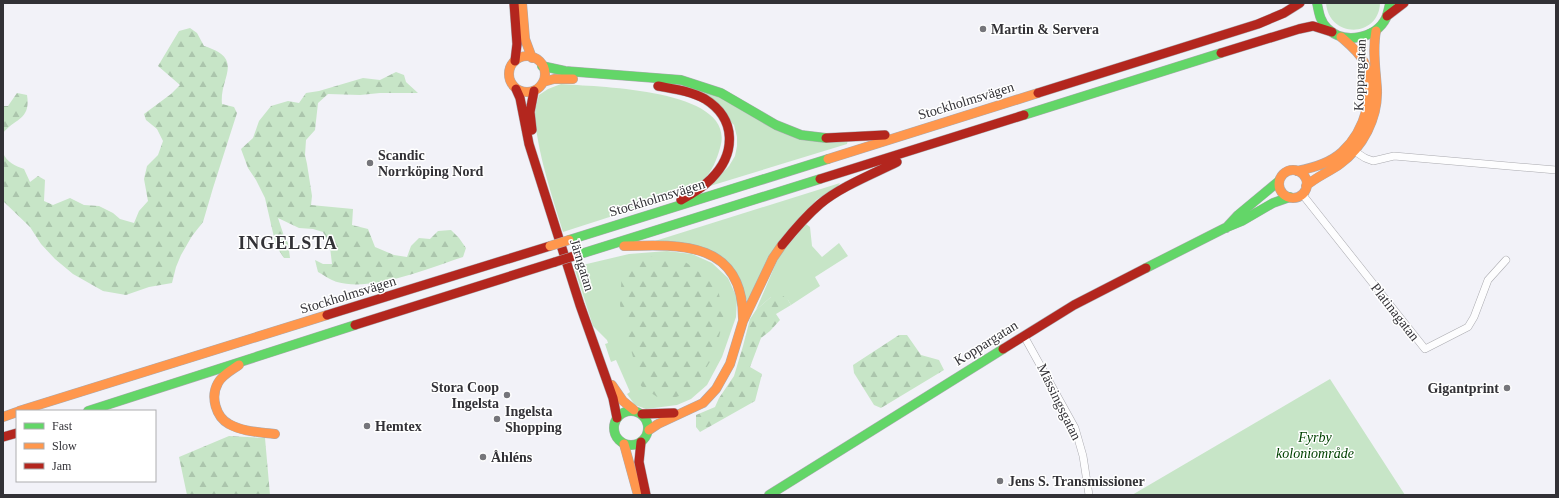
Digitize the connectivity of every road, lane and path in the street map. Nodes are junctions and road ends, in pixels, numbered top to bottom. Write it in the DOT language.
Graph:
graph roads {
  1 [pos="514,3"];
  2 [pos="522,3"];
  3 [pos="1300,3"];
  4 [pos="1317,3"];
  5 [pos="1390,3"];
  6 [pos="1404,3"];
  7 [pos="1387,16"];
  8 [pos="1376,31"];
  9 [pos="1332,32"];
  10 [pos="1341,37"];
  11 [pos="532,58"];
  12 [pos="515,61"];
  13 [pos="542,66"];
  14 [pos="543,82"];
  15 [pos="516,88"];
  16 [pos="534,91"];
  17 [pos="908,133"];
  18 [pos="939,142"];
  19 [pos="1351,149"];
  20 [pos="537,166"];
  21 [pos="1556,170"];
  22 [pos="1297,171"];
  23 [pos="1280,181"];
  24 [pos="1304,190"];
  25 [pos="1290,197"];
  26 [pos="666,209"];
  27 [pos="1225,228"];
  28 [pos="608,246"];
  29 [pos="1506,260"];
  30 [pos="743,321"];
  31 [pos="1024,336"];
  32 [pos="248,359"];
  33 [pos="604,371"];
  34 [pos="21,410"];
  35 [pos="91,410"];
  36 [pos="684,411"];
  37 [pos="16,412"];
  38 [pos="638,412"];
  39 [pos="3,417"];
  40 [pos="617,418"];
  41 [pos="649,430"];
  42 [pos="16,433"];
  43 [pos="275,434"];
  44 [pos="3,437"];
  45 [pos="641,442"];
  46 [pos="624,444"];
  47 [pos="638,495"];
  48 [pos="646,495"];
  49 [pos="769,495"];
  50 [pos="1089,495"];
  1 -- 12 [label="main road"];
  2 -- 11 [label="main road"];
  3 -- 17 [label="main road, Stockholmsvägen"];
  4 -- 9 [label="main road"];
  5 -- 7 [label="main road"];
  6 -- 7 [label="main road"];
  7 -- 8 [label="main road"];
  8 -- 10 [label="main road"];
  8 -- 19 [label="main road, Koppargatan"];
  9 -- 10 [label="main road"];
  9 -- 18 [label="main road"];
  10 -- 19 [label="main road, Koppargatan"];
  11 -- 12 [label="main road"];
  11 -- 13 [label="main road"];
  12 -- 15 [label="main road"];
  13 -- 14 [label="main road"];
  13 -- 17 [label="main road"];
  14 -- 16 [label="main road"];
  14 -- 26 [label="main road"];
  15 -- 16 [label="main road"];
  15 -- 20 [label="main road, Järngatan"];
  16 -- 20 [label="main road, Järngatan"];
  17 -- 26 [label="main road, Stockholmsvägen"];
  18 -- 28 [label="main road"];
  18 -- 30 [label="main road"];
  19 -- 21 [label="street"];
  19 -- 22 [label="main road, Koppargatan"];
  19 -- 24 [label="main road, Koppargatan"];
  20 -- 33 [label="main road, Järngatan"];
  22 -- 23 [label="main road"];
  22 -- 24 [label="main road"];
  23 -- 25 [label="main road"];
  23 -- 27 [label="main road, Koppargatan"];
  24 -- 25 [label="main road"];
  24 -- 29 [label="street, Platinagatan"];
  25 -- 27 [label="main road, Koppargatan"];
  26 -- 34 [label="main road, Stockholmsvägen, bridge"];
  27 -- 31 [label="main road, Koppargatan"];
  28 -- 30 [label="main road"];
  28 -- 32 [label="main road, bridge"];
  30 -- 36 [label="main road"];
  31 -- 49 [label="main road, Koppargatan"];
  31 -- 50 [label="street, Mässingsgatan"];
  32 -- 35 [label="main road"];
  32 -- 43 [label="main road"];
  33 -- 38 [label="main road, Järngatan"];
  33 -- 40 [label="main road, Järngatan"];
  36 -- 38 [label="main road"];
  36 -- 41 [label="main road"];
  37 -- 39 [label="main road, Stockholmsvägen"];
  38 -- 40 [label="main road"];
  38 -- 41 [label="main road"];
  40 -- 46 [label="main road"];
  41 -- 45 [label="main road"];
  42 -- 44 [label="main road"];
  45 -- 46 [label="main road"];
  45 -- 48 [label="main road"];
  46 -- 47 [label="main road"];
}
